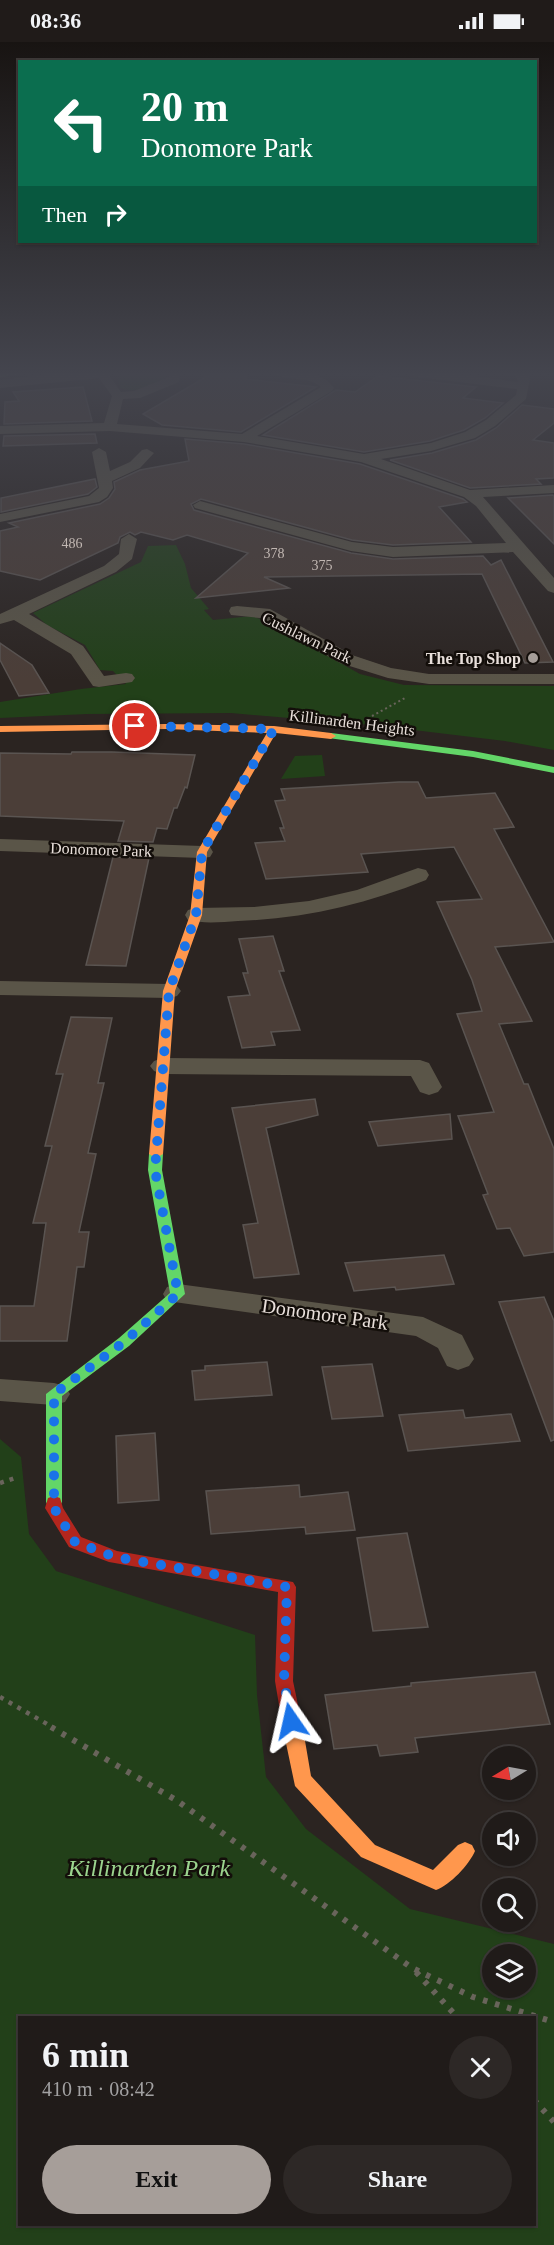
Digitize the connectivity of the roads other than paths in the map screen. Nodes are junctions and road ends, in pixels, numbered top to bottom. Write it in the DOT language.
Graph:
graph roads {
  1 [pos="103,475"];
  2 [pos="113,475"];
  3 [pos="413,475"];
  4 [pos="104,479"];
  5 [pos="554,489"];
  6 [pos="469,494"];
  7 [pos="200,505"];
  8 [pos="0,518"];
  9 [pos="129,538"];
  10 [pos="516,547"];
  11 [pos="554,588"];
  12 [pos="237,611"];
  13 [pos="8,616"];
  14 [pos="126,678"];
  15 [pos="554,679"];
  16 [pos="0,729"];
  17 [pos="274,729"];
  18 [pos="554,770"];
  19 [pos="0,845"];
  20 [pos="202,852"];
  21 [pos="418,875"];
  22 [pos="196,915"];
  23 [pos="0,988"];
  24 [pos="169,991"];
  25 [pos="163,1066"];
  26 [pos="429,1088"];
  27 [pos="178,1294"];
  28 [pos="458,1359"];
  29 [pos="0,1389"];
  30 [pos="54,1394"];
  31 [pos="465,1851"];
  1 -- 4 [label="street"];
  2 -- 4 [label="street"];
  3 -- 6 [label="street"];
  4 -- 8 [label="street"];
  5 -- 6 [label="street"];
  6 -- 10 [label="street"];
  7 -- 10 [label="street"];
  9 -- 13 [label="street"];
  10 -- 11 [label="street"];
  12 -- 15 [label="street, Cushlawn Park"];
  13 -- 14 [label="street"];
  16 -- 17 [label="street, Killinarden Heights"];
  17 -- 18 [label="street, Killinarden Heights"];
  17 -- 20 [label="street"];
  19 -- 20 [label="street, Donomore Park"];
  20 -- 22 [label="street"];
  21 -- 22 [label="street"];
  22 -- 24 [label="street"];
  23 -- 24 [label="street"];
  24 -- 25 [label="street"];
  25 -- 26 [label="street"];
  25 -- 27 [label="street"];
  27 -- 28 [label="street, Donomore Park"];
  27 -- 30 [label="street"];
  29 -- 30 [label="street"];
  30 -- 31 [label="street"];
}
